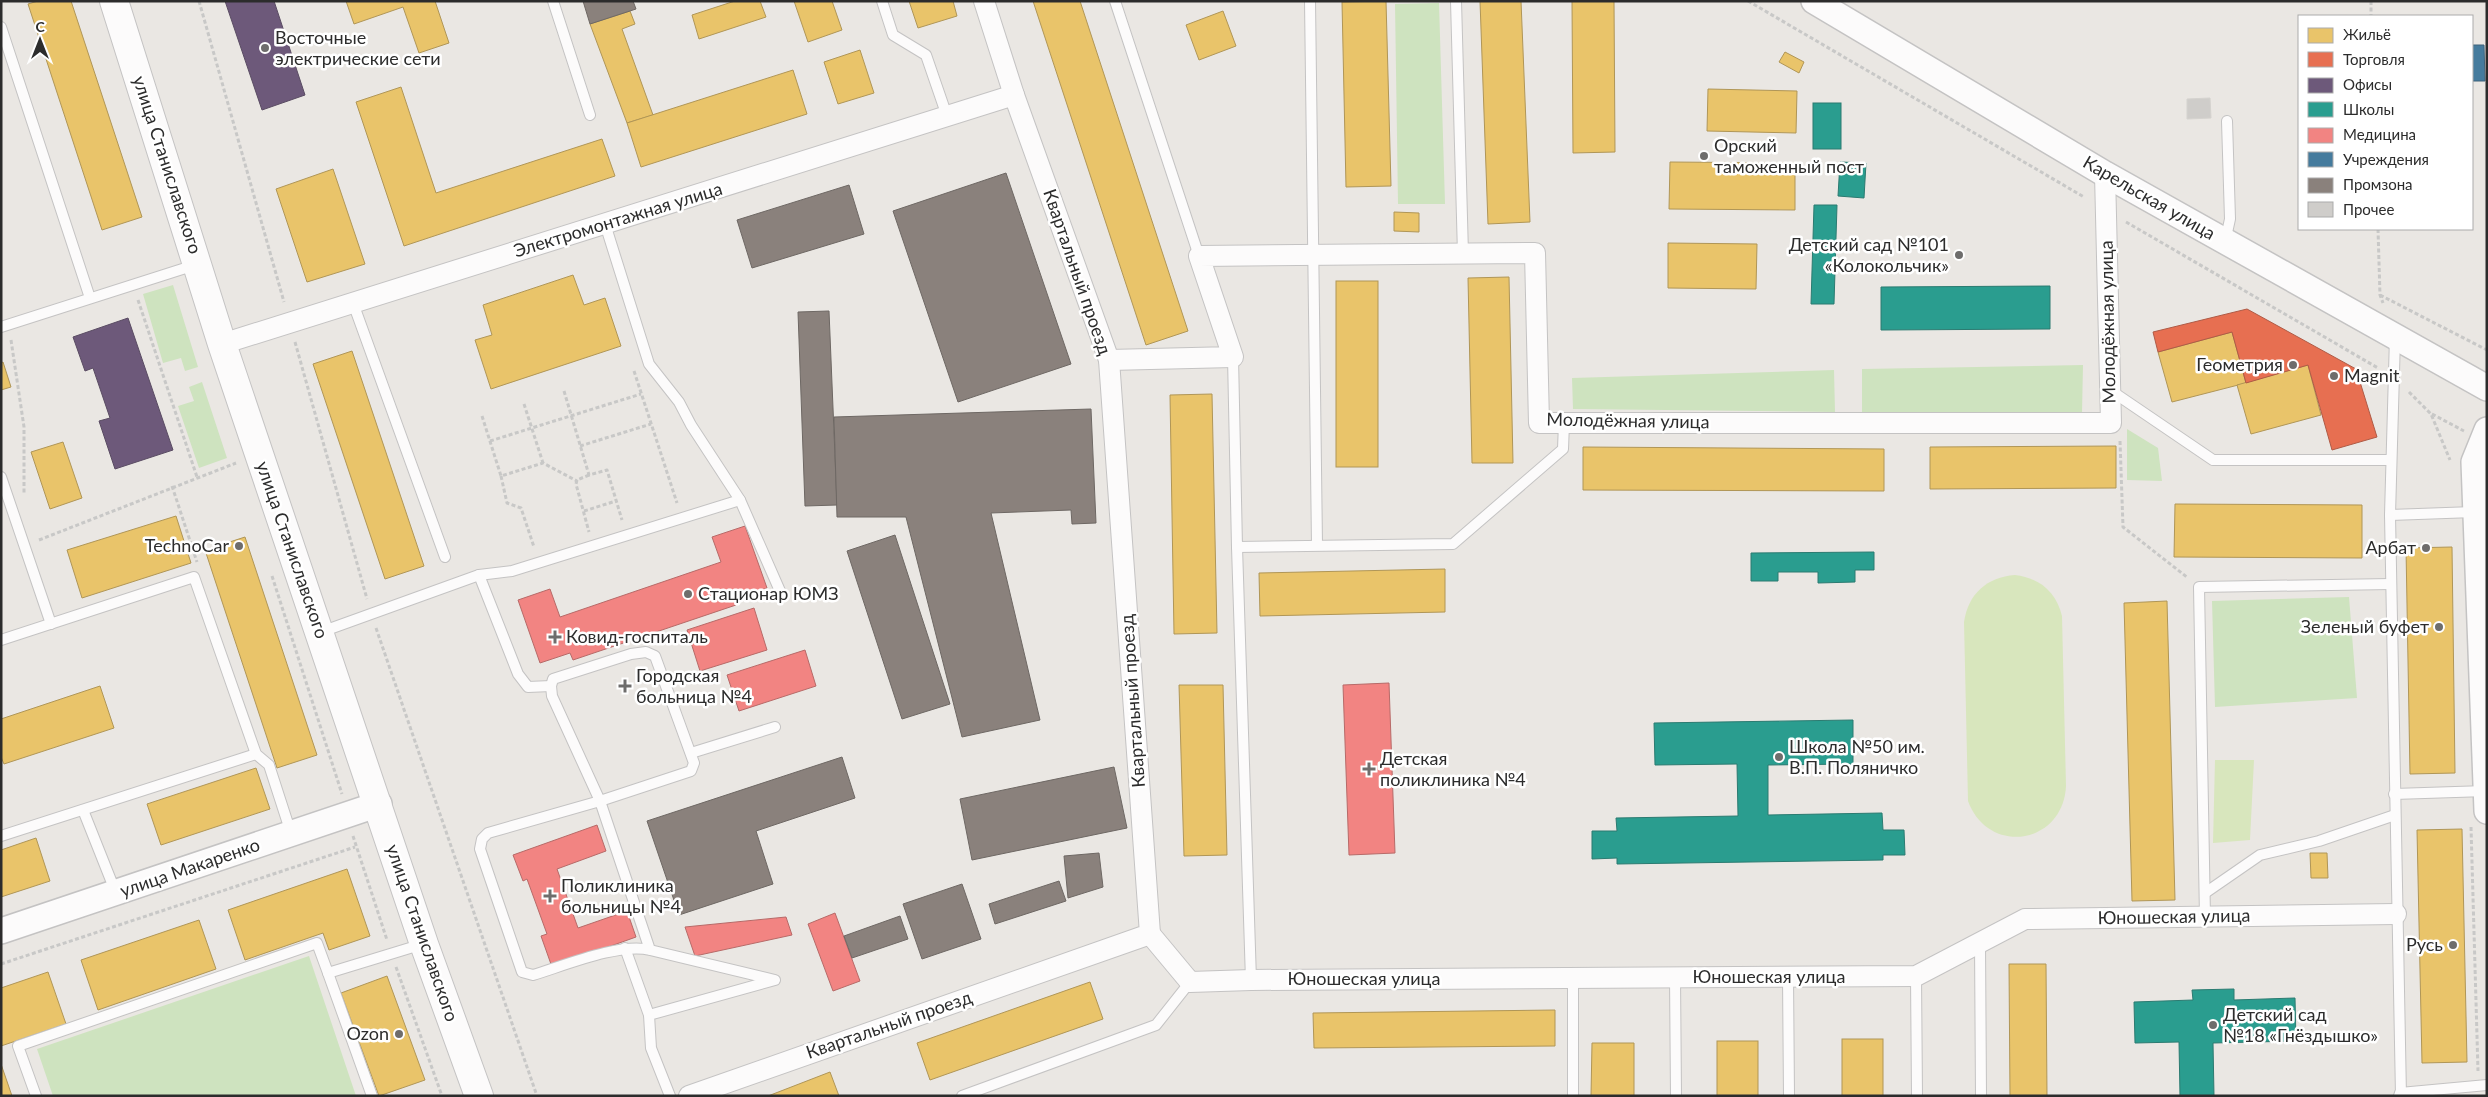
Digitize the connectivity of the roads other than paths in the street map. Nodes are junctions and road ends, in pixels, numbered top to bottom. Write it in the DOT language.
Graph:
graph roads {
  1 [pos="114,1"];
  2 [pos="553,1"];
  3 [pos="882,1"];
  4 [pos="984,1"];
  5 [pos="1115,1"];
  6 [pos="1310,1"];
  7 [pos="1456,1"];
  8 [pos="1814,1"];
  9 [pos="1,27"];
  10 [pos="1014,95"];
  11 [pos="590,115"];
  12 [pos="947,116"];
  13 [pos="2227,121"];
  14 [pos="2105,174"];
  15 [pos="605,224"];
  16 [pos="2226,242"];
  17 [pos="1463,254"];
  18 [pos="1314,255"];
  19 [pos="1199,256"];
  20 [pos="198,264"];
  21 [pos="90,298"];
  22 [pos="353,303"];
  23 [pos="5,326"];
  24 [pos="2395,337"];
  25 [pos="222,344"];
  26 [pos="1233,357"];
  27 [pos="1109,360"];
  28 [pos="2487,388"];
  29 [pos="2110,390"];
  30 [pos="1564,424"];
  31 [pos="2484,435"];
  32 [pos="2391,460"];
  33 [pos="1,477"];
  34 [pos="740,500"];
  35 [pos="2474,512"];
  36 [pos="2390,515"];
  37 [pos="1317,545"];
  38 [pos="1237,547"];
  39 [pos="445,557"];
  40 [pos="479,575"];
  41 [pos="2391,584"];
  42 [pos="780,591"];
  43 [pos="51,624"];
  44 [pos="320,632"];
  45 [pos="1,640"];
  46 [pos="551,686"];
  47 [pos="775,727"];
  48 [pos="691,753"];
  49 [pos="256,754"];
  50 [pos="2486,791"];
  51 [pos="2394,794"];
  52 [pos="600,800"];
  53 [pos="378,804"];
  54 [pos="83,810"];
  55 [pos="2487,811"];
  56 [pos="2395,815"];
  57 [pos="292,834"];
  58 [pos="1,836"];
  59 [pos="116,893"];
  60 [pos="2205,893"];
  61 [pos="2396,914"];
  62 [pos="2205,916"];
  63 [pos="1,931"];
  64 [pos="1150,934"];
  65 [pos="1980,943"];
  66 [pos="424,944"];
  67 [pos="625,948"];
  68 [pos="650,950"];
  69 [pos="328,973"];
  70 [pos="1916,976"];
  71 [pos="1675,977"];
  72 [pos="1788,977"];
  73 [pos="1573,978"];
  74 [pos="1252,980"];
  75 [pos="1190,982"];
  76 [pos="649,1015"];
  77 [pos="2487,1085"];
  78 [pos="967,1095"];
  79 [pos="2400,1095"];
  80 [pos="36,1096"];
  81 [pos="372,1096"];
  82 [pos="479,1096"];
  83 [pos="670,1096"];
  84 [pos="690,1096"];
  85 [pos="1573,1096"];
  86 [pos="1676,1096"];
  87 [pos="1789,1096"];
  88 [pos="1917,1096"];
  89 [pos="1981,1096"];
  1 -- 20 [label="main road, улица Станиславского"];
  2 -- 11 [label="lane"];
  3 -- 12 [label="lane"];
  4 -- 10 [label="street, Квартальный проезд"];
  5 -- 19 [label="lane"];
  6 -- 18 [label="lane"];
  7 -- 17 [label="lane"];
  8 -- 14 [label="street, Карельская улица"];
  9 -- 21 [label="lane"];
  10 -- 12 [label="street, Электромонтажная улица"];
  10 -- 27 [label="street, Квартальный проезд"];
  12 -- 15 [label="street, Электромонтажная улица"];
  13 -- 16 [label="lane"];
  14 -- 16 [label="street, Карельская улица"];
  14 -- 29 [label="street, Молодёжная улица"];
  15 -- 22 [label="street, Электромонтажная улица"];
  15 -- 34 [label="lane"];
  16 -- 24 [label="street, Карельская улица"];
  17 -- 18 [label="street, Молодёжная улица"];
  17 -- 30 [label="street, Молодёжная улица"];
  18 -- 19 [label="street, Молодёжная улица"];
  18 -- 37 [label="lane"];
  19 -- 26 [label="street"];
  20 -- 21 [label="lane"];
  20 -- 25 [label="main road, улица Станиславского"];
  21 -- 23 [label="lane"];
  22 -- 25 [label="street, Электромонтажная улица"];
  22 -- 39 [label="lane"];
  24 -- 28 [label="street, Карельская улица"];
  24 -- 32 [label="lane"];
  25 -- 44 [label="main road, улица Станиславского"];
  26 -- 27 [label="street"];
  26 -- 38 [label="lane"];
  27 -- 64 [label="street, Квартальный проезд"];
  29 -- 30 [label="street, Молодёжная улица"];
  29 -- 32 [label="lane"];
  30 -- 37 [label="lane"];
  31 -- 35 [label="street"];
  32 -- 36 [label="lane"];
  33 -- 43 [label="lane"];
  34 -- 40 [label="lane"];
  34 -- 42 [label="lane"];
  35 -- 36 [label="lane"];
  35 -- 50 [label="street"];
  36 -- 41 [label="lane"];
  37 -- 38 [label="lane"];
  38 -- 74 [label="lane"];
  40 -- 44 [label="lane"];
  40 -- 46 [label="lane"];
  41 -- 51 [label="lane"];
  41 -- 60 [label="lane"];
  43 -- 45 [label="lane"];
  43 -- 49 [label="lane"];
  44 -- 53 [label="main road, улица Станиславского"];
  46 -- 48 [label="lane"];
  46 -- 52 [label="lane"];
  47 -- 48 [label="lane"];
  48 -- 52 [label="lane"];
  49 -- 54 [label="lane"];
  49 -- 57 [label="lane"];
  50 -- 51 [label="lane"];
  50 -- 55 [label="street"];
  51 -- 56 [label="lane"];
  52 -- 67 [label="lane"];
  52 -- 68 [label="lane"];
  53 -- 57 [label="street, улица Макаренко"];
  53 -- 66 [label="main road, улица Станиславского"];
  54 -- 58 [label="lane"];
  54 -- 59 [label="lane"];
  56 -- 60 [label="lane"];
  56 -- 61 [label="lane"];
  57 -- 59 [label="street, улица Макаренко"];
  59 -- 63 [label="street, улица Макаренко"];
  60 -- 62 [label="lane"];
  61 -- 62 [label="street, Юношеская улица"];
  61 -- 79 [label="lane"];
  62 -- 65 [label="street, Юношеская улица"];
  64 -- 75 [label="street"];
  64 -- 84 [label="street, Квартальный проезд"];
  65 -- 70 [label="street, Юношеская улица"];
  65 -- 89 [label="lane"];
  66 -- 69 [label="lane"];
  66 -- 82 [label="main road, улица Станиславского"];
  67 -- 68 [label="lane"];
  67 -- 76 [label="lane"];
  68 -- 76 [label="lane"];
  69 -- 80 [label="lane"];
  69 -- 81 [label="lane"];
  70 -- 72 [label="street, Юношеская улица"];
  70 -- 88 [label="lane"];
  71 -- 72 [label="street, Юношеская улица"];
  71 -- 73 [label="street, Юношеская улица"];
  71 -- 86 [label="lane"];
  72 -- 87 [label="lane"];
  73 -- 74 [label="street, Юношеская улица"];
  73 -- 85 [label="lane"];
  74 -- 75 [label="street, Юношеская улица"];
  75 -- 78 [label="lane"];
  76 -- 83 [label="lane"];
  77 -- 79 [label="lane"];
}
